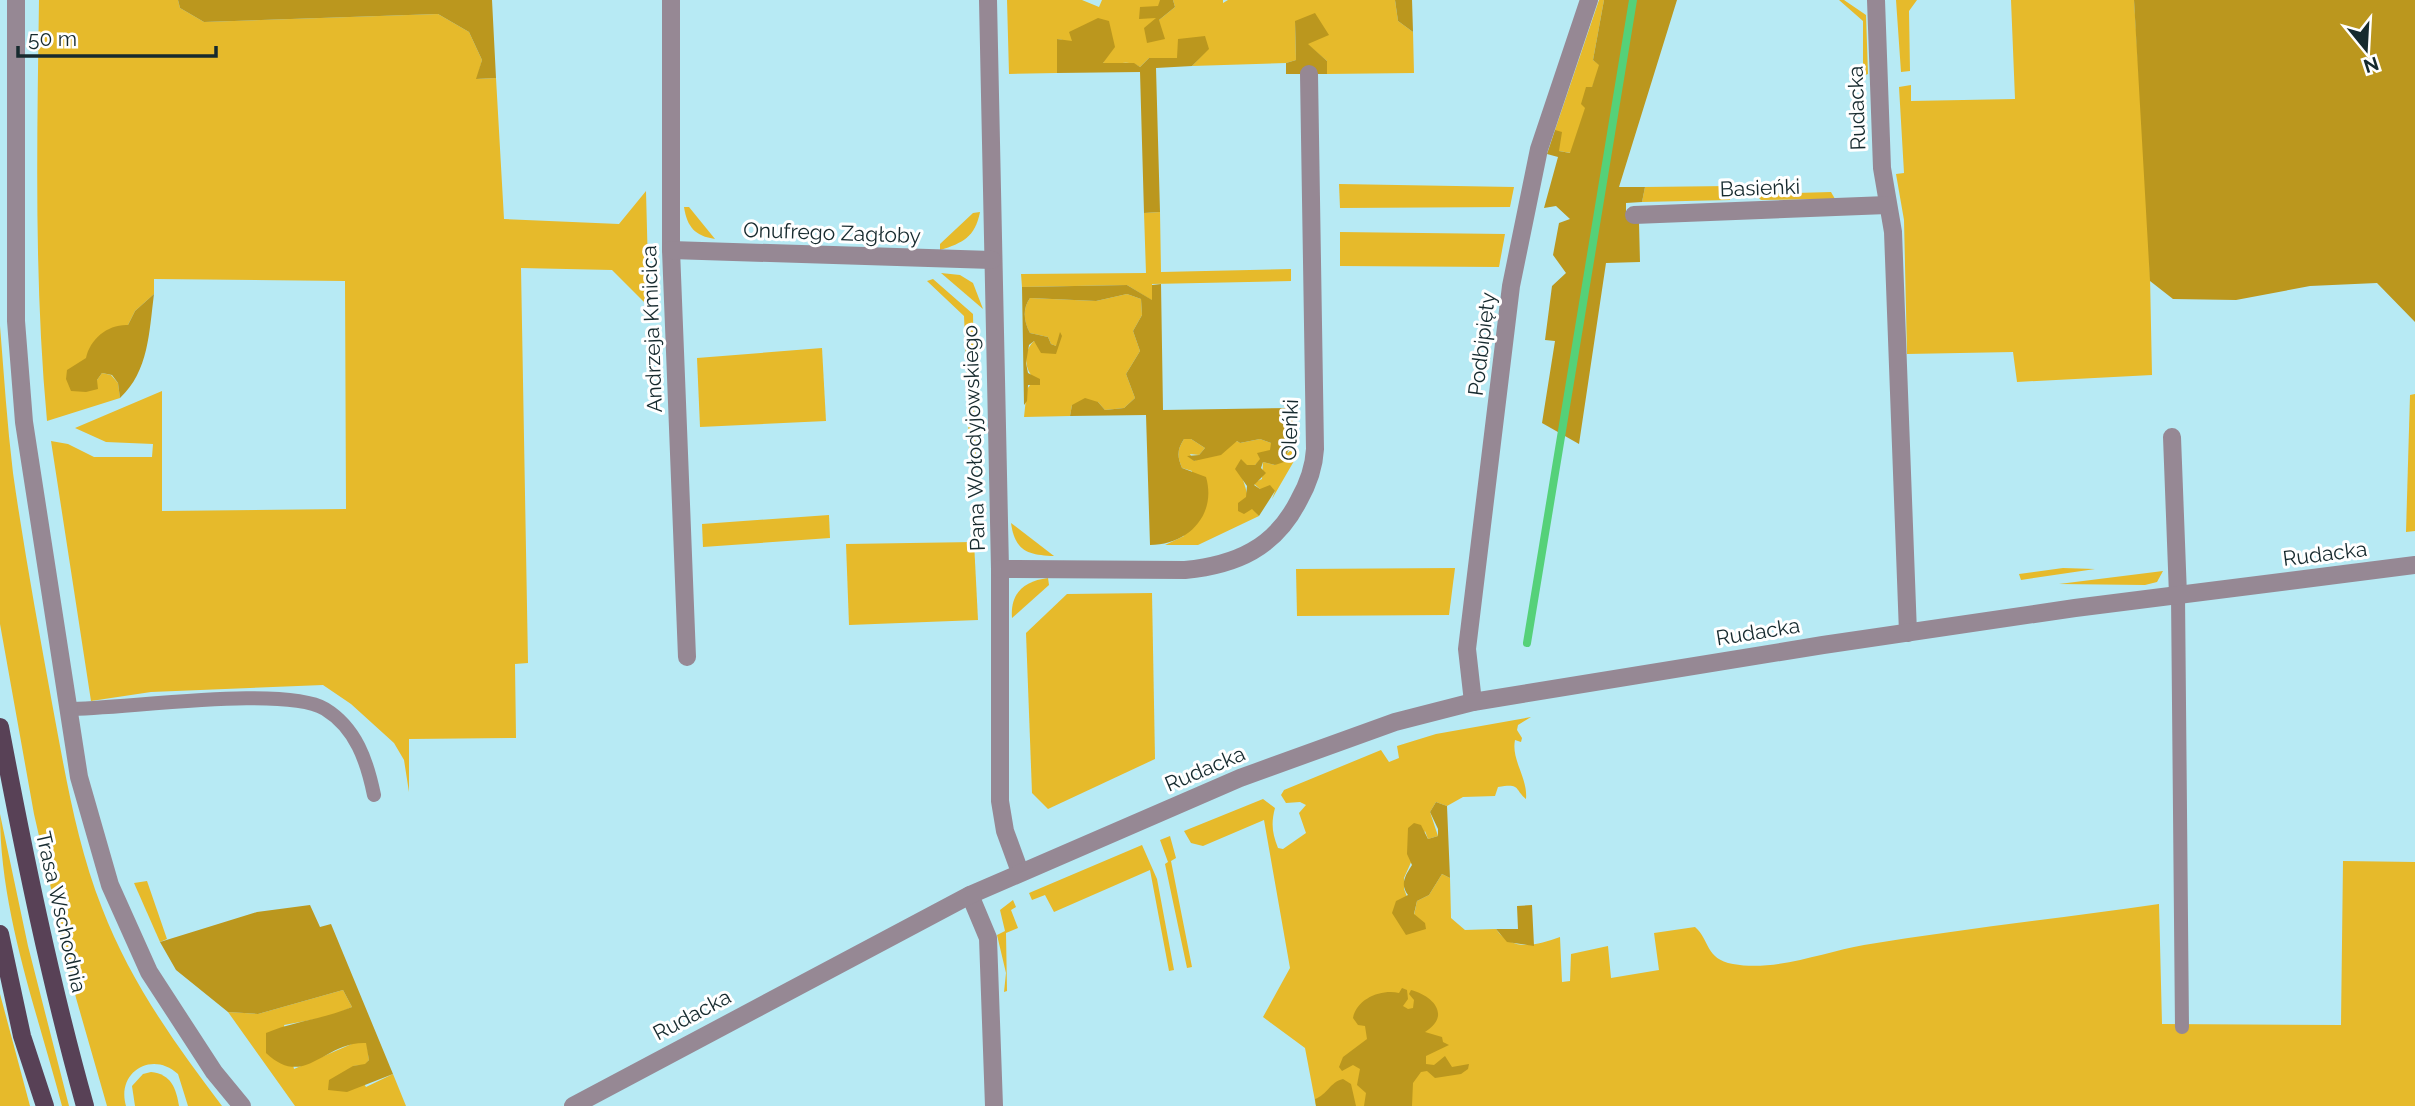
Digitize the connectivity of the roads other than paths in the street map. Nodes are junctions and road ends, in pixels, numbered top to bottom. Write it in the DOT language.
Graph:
graph roads {
  1 [pos="16,0"];
  2 [pos="671,0"];
  3 [pos="988,0"];
  4 [pos="1589,0"];
  5 [pos="1876,0"];
  6 [pos="1309,74"];
  7 [pos="1887,205"];
  8 [pos="1634,215"];
  9 [pos="671,250"];
  10 [pos="992,260"];
  11 [pos="2172,438"];
  12 [pos="2415,565"];
  13 [pos="1000,569"];
  14 [pos="2178,595"];
  15 [pos="1908,633"];
  16 [pos="687,657"];
  17 [pos="1473,702"];
  18 [pos="68,709"];
  19 [pos="0,727"];
  20 [pos="374,794"];
  21 [pos="1020,872"];
  22 [pos="970,895"];
  23 [pos="0,934"];
  24 [pos="2182,1027"];
  25 [pos="45,1106"];
  26 [pos="85,1106"];
  27 [pos="242,1106"];
  28 [pos="573,1106"];
  29 [pos="994,1106"];
  1 -- 18 [label="street"];
  2 -- 9 [label="street, Andrzeja Kmicica"];
  3 -- 10 [label="street, Pana Wołodyjowskiego"];
  4 -- 17 [label="street, Podbipięty"];
  5 -- 7 [label="street, Rudacka"];
  6 -- 13 [label="street, Oleńki"];
  7 -- 8 [label="street, Basieńki"];
  7 -- 15 [label="street, Rudacka"];
  9 -- 10 [label="street, Onufrego Zagłoby"];
  9 -- 16 [label="street, Andrzeja Kmicica"];
  10 -- 13 [label="street, Pana Wołodyjowskiego"];
  11 -- 14 [label="street"];
  12 -- 14 [label="street, Rudacka"];
  13 -- 21 [label="street, Pana Wołodyjowskiego"];
  14 -- 15 [label="street, Rudacka"];
  14 -- 24 [label="lane"];
  15 -- 17 [label="street, Rudacka"];
  17 -- 21 [label="street, Rudacka"];
  18 -- 20 [label="lane"];
  18 -- 27 [label="street"];
  19 -- 26 [label="main road, Trasa Wschodnia"];
  21 -- 22 [label="street, Rudacka"];
  22 -- 28 [label="street, Rudacka"];
  22 -- 29 [label="street"];
  23 -- 25 [label="main road"];
}
